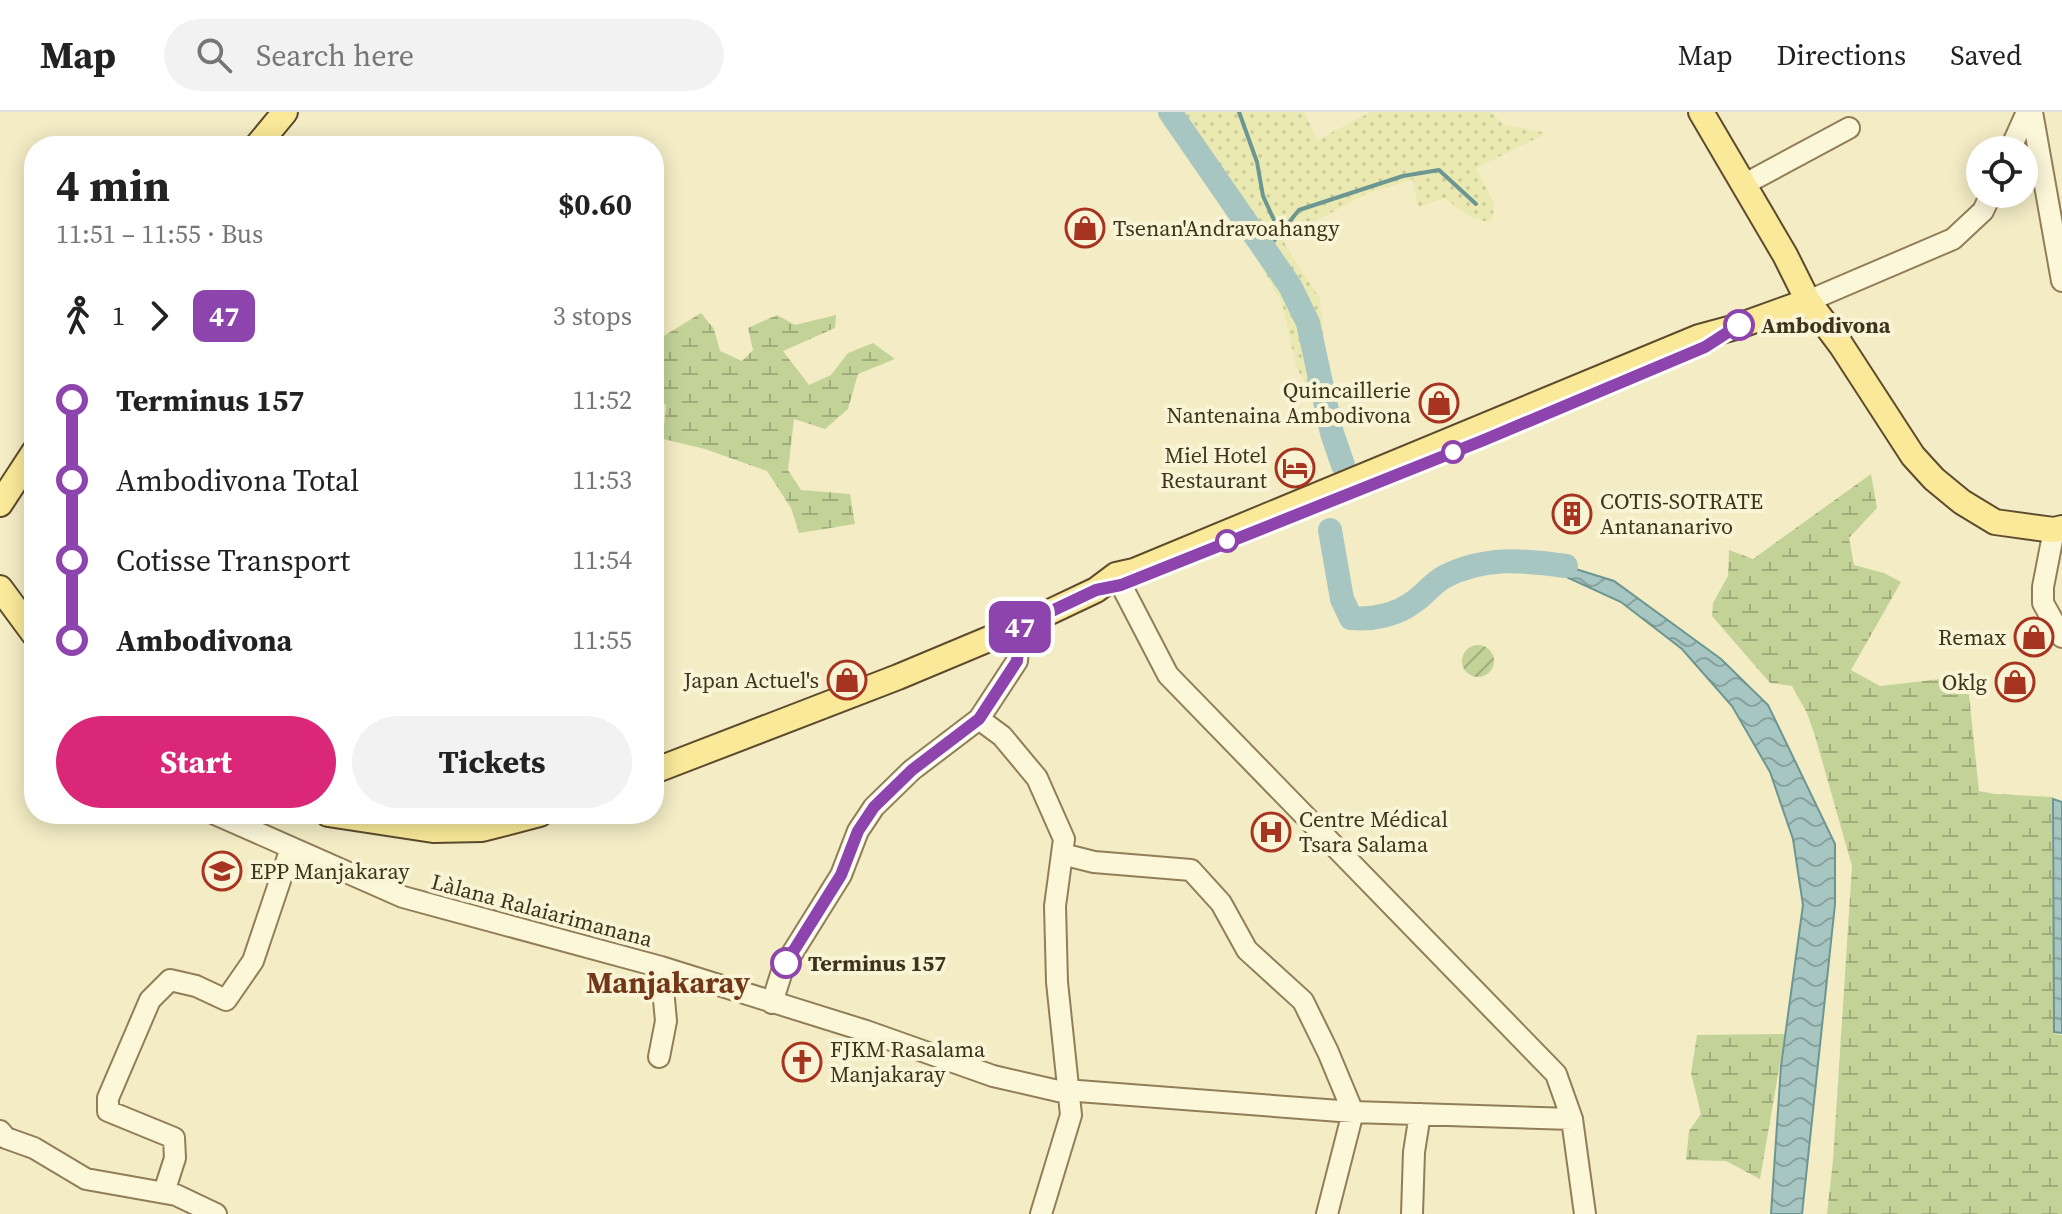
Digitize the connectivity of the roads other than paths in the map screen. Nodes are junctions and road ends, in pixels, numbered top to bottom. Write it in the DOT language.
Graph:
graph roads {
  1 [pos="285,112"];
  2 [pos="1701,112"];
  3 [pos="2029,112"];
  4 [pos="1849,128"];
  5 [pos="265,136"];
  6 [pos="2017,136"];
  7 [pos="1743,185"];
  8 [pos="1984,208"];
  9 [pos="1785,255"];
  10 [pos="2062,281"];
  11 [pos="1808,301"];
  12 [pos="1769,313"];
  13 [pos="24,467"];
  14 [pos="1,501"];
  15 [pos="2058,529"];
  16 [pos="1118,580"];
  17 [pos="2,593"];
  18 [pos="24,621"];
  19 [pos="1020,626"];
  20 [pos="2062,637"];
  21 [pos="979,719"];
  22 [pos="664,767"];
  23 [pos="237,824"];
  24 [pos="394,824"];
  25 [pos="501,824"];
  26 [pos="291,848"];
  27 [pos="1062,854"];
  28 [pos="661,967"];
  29 [pos="772,1003"];
  30 [pos="659,1057"];
  31 [pos="1071,1094"];
  32 [pos="1353,1112"];
  33 [pos="1420,1114"];
  34 [pos="1572,1119"];
  35 [pos="0,1131"];
  36 [pos="164,1192"];
  37 [pos="216,1214"];
  38 [pos="1041,1214"];
  39 [pos="1327,1214"];
  40 [pos="1412,1214"];
  41 [pos="1585,1214"];
  1 -- 5 [label="main road"];
  2 -- 7 [label="main road"];
  3 -- 6 [label="street"];
  3 -- 10 [label="street"];
  4 -- 7 [label="street"];
  7 -- 9 [label="main road"];
  8 -- 11 [label="street"];
  9 -- 11 [label="main road"];
  9 -- 12 [label="main road"];
  11 -- 12 [label="main road"];
  11 -- 15 [label="main road"];
  12 -- 16 [label="main road"];
  13 -- 14 [label="main road"];
  15 -- 20 [label="street"];
  16 -- 19 [label="main road"];
  16 -- 34 [label="street"];
  17 -- 18 [label="main road"];
  19 -- 21 [label="street"];
  19 -- 22 [label="main road"];
  21 -- 27 [label="street"];
  21 -- 29 [label="street"];
  23 -- 26 [label="street, Làlana Ralaiarimanana"];
  24 -- 25 [label="main road"];
  26 -- 28 [label="street, Làlana Ralaiarimanana"];
  26 -- 36 [label="street"];
  27 -- 31 [label="street"];
  27 -- 32 [label="street"];
  28 -- 29 [label="street, Làlana Ralaiarimanana"];
  28 -- 30 [label="street"];
  29 -- 31 [label="street, Làlana Ralaiarimanana"];
  31 -- 32 [label="street, Làlana Ralaiarimanana"];
  31 -- 38 [label="street"];
  32 -- 33 [label="street, Làlana Ralaiarimanana"];
  32 -- 39 [label="street"];
  33 -- 34 [label="street, Làlana Ralaiarimanana"];
  33 -- 40 [label="street"];
  34 -- 41 [label="street"];
  35 -- 36 [label="street"];
  36 -- 37 [label="street"];
}
